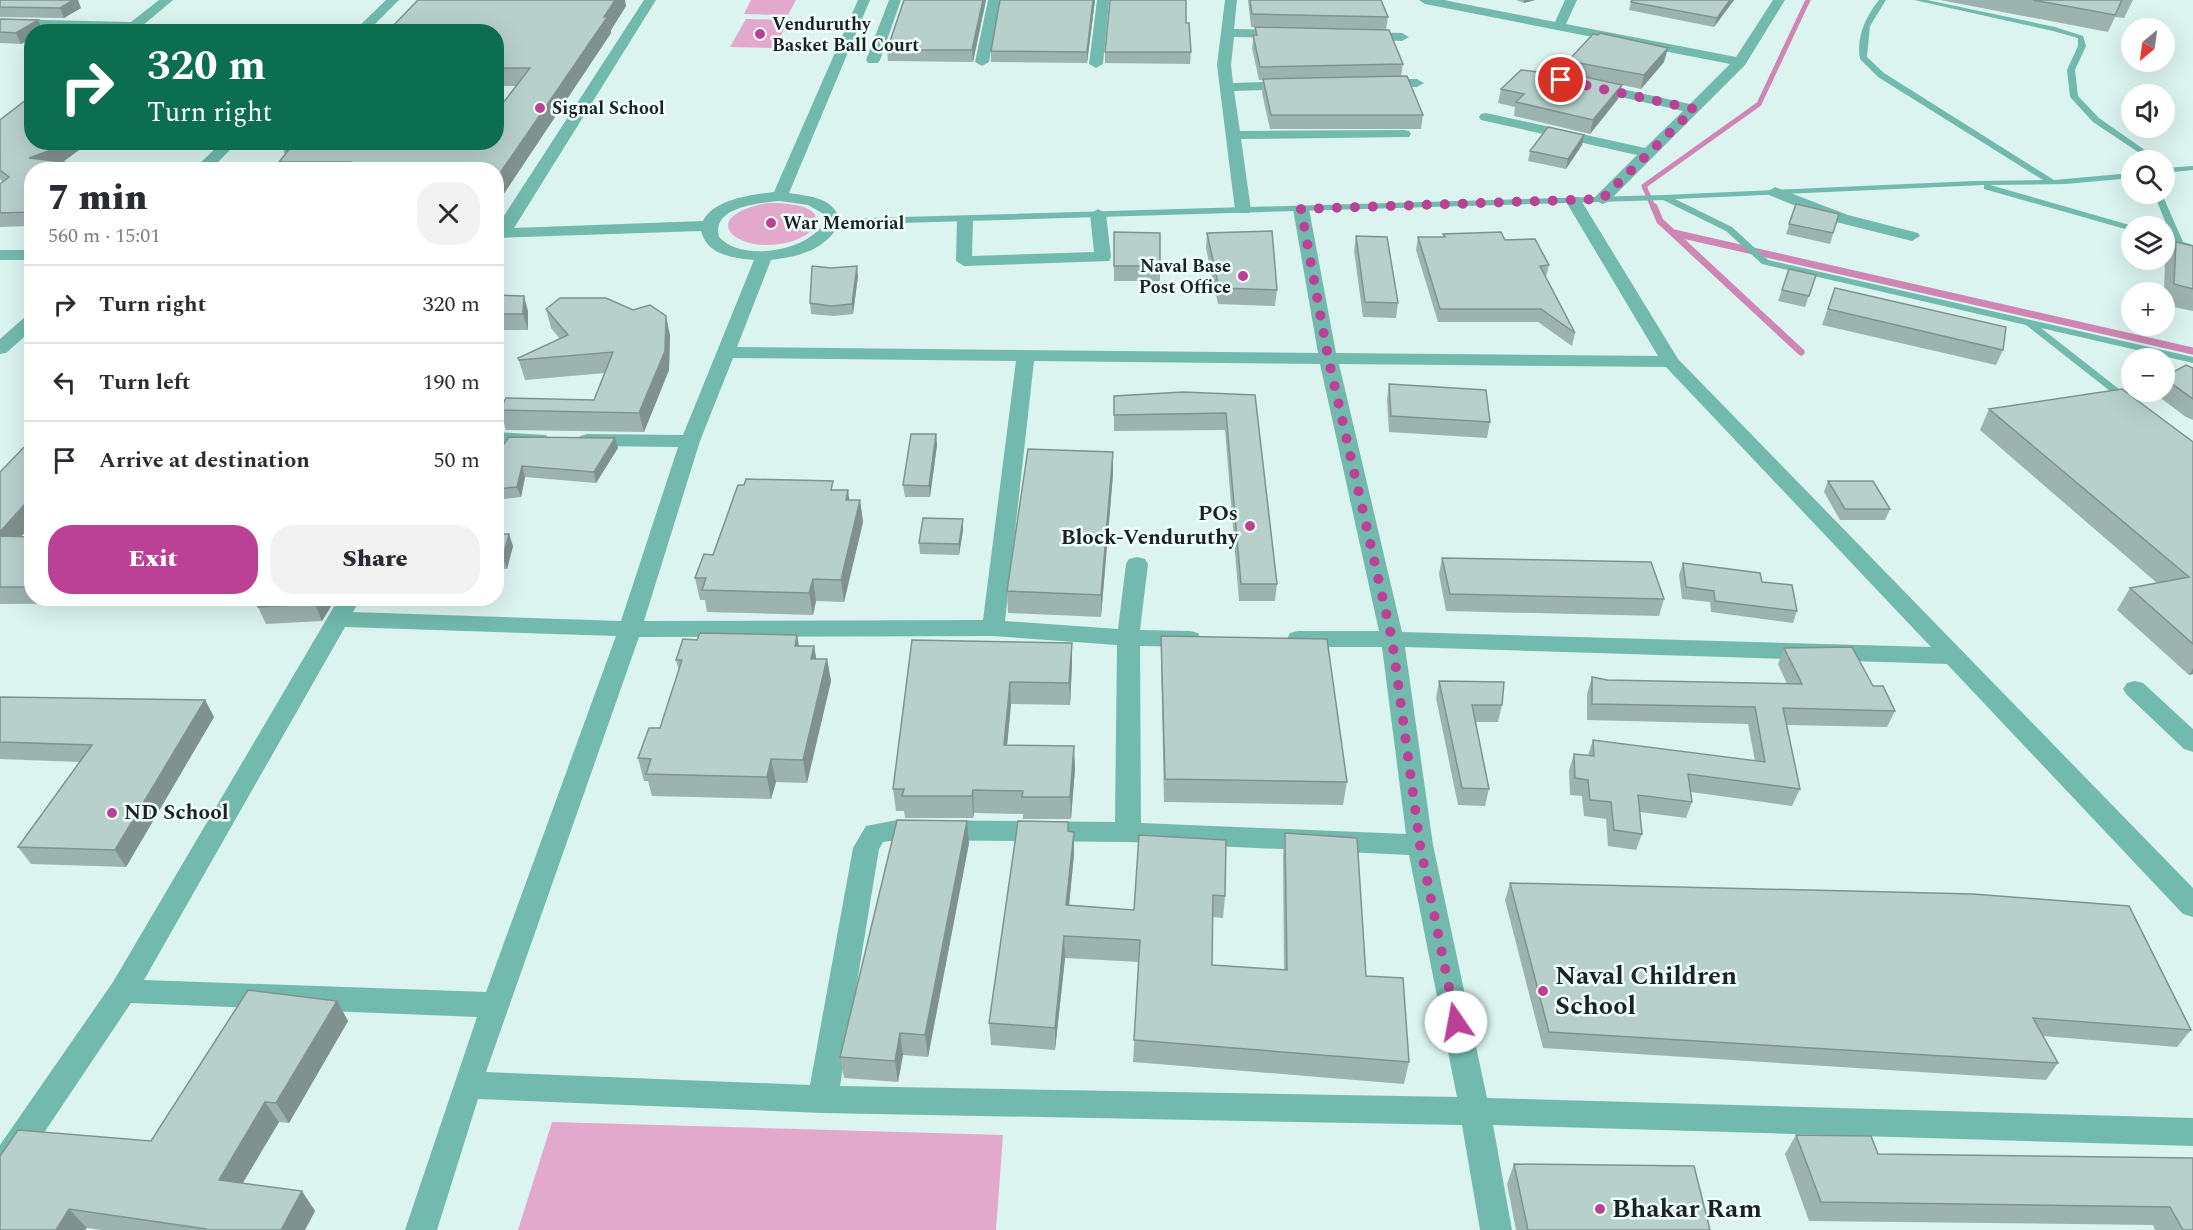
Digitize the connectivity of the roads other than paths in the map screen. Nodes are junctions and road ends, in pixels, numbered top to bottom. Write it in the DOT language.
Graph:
graph roads {
  1 [pos="167,0"];
  2 [pos="393,0"];
  3 [pos="650,0"];
  4 [pos="864,0"];
  5 [pos="895,0"];
  6 [pos="994,0"];
  7 [pos="1103,0"];
  8 [pos="1231,0"];
  9 [pos="1425,0"];
  10 [pos="1571,0"];
  11 [pos="1779,0"];
  12 [pos="1883,0"];
  13 [pos="1917,0"];
  14 [pos="0,23"];
  15 [pos="24,24"];
  16 [pos="136,24"];
  17 [pos="368,24"];
  18 [pos="1559,27"];
  19 [pos="1227,33"];
  20 [pos="1297,34"];
  21 [pos="1344,36"];
  22 [pos="1402,37"];
  23 [pos="873,60"];
  24 [pos="982,62"];
  25 [pos="1740,62"];
  26 [pos="1096,64"];
  27 [pos="1572,82"];
  28 [pos="1417,83"];
  29 [pos="1369,84"];
  30 [pos="1310,85"];
  31 [pos="1227,87"];
  32 [pos="1694,109"];
  33 [pos="1486,117"];
  34 [pos="1404,134"];
  35 [pos="1234,135"];
  36 [pos="222,150"];
  37 [pos="2140,150"];
  38 [pos="1647,153"];
  39 [pos="209,162"];
  40 [pos="2193,168"];
  41 [pos="2175,169"];
  42 [pos="2121,176"];
  43 [pos="2052,182"];
  44 [pos="1974,183"];
  45 [pos="1775,192"];
  46 [pos="780,196"];
  47 [pos="1660,197"];
  48 [pos="1602,199"];
  49 [pos="1573,200"];
  50 [pos="2162,204"];
  51 [pos="1301,209"];
  52 [pos="1243,210"];
  53 [pos="1098,214"];
  54 [pos="965,219"];
  55 [pos="834,222"];
  56 [pos="504,225"];
  57 [pos="709,226"];
  58 [pos="2121,226"];
  59 [pos="504,233"];
  60 [pos="1912,236"];
  61 [pos="2175,242"];
  62 [pos="2179,243"];
  63 [pos="2193,248"];
  64 [pos="0,255"];
  65 [pos="24,255"];
  66 [pos="764,256"];
  67 [pos="2025,321"];
  68 [pos="24,327"];
  69 [pos="0,349"];
  70 [pos="727,352"];
  71 [pos="1026,354"];
  72 [pos="1328,357"];
  73 [pos="2193,360"];
  74 [pos="1671,362"];
  75 [pos="2137,407"];
  76 [pos="504,438"];
  77 [pos="690,441"];
  78 [pos="1137,564"];
  79 [pos="344,609"];
  80 [pos="993,628"];
  81 [pos="630,629"];
  82 [pos="1128,638"];
  83 [pos="1212,639"];
  84 [pos="1272,639"];
  85 [pos="1392,639"];
  86 [pos="1953,656"];
  87 [pos="2135,689"];
  88 [pos="2193,743"];
  89 [pos="1128,832"];
  90 [pos="1420,845"];
  91 [pos="2193,906"];
  92 [pos="123,991"];
  93 [pos="496,1005"];
  94 [pos="467,1085"];
  95 [pos="823,1099"];
  96 [pos="1475,1111"];
  97 [pos="2193,1132"];
  98 [pos="0,1172"];
  99 [pos="421,1230"];
  100 [pos="1496,1230"];
  1 -- 16 [label="street"];
  2 -- 17 [label="street"];
  3 -- 56 [label="street"];
  4 -- 46 [label="street"];
  5 -- 23 [label="street"];
  6 -- 24 [label="street"];
  7 -- 26 [label="street"];
  8 -- 19 [label="street"];
  9 -- 18 [label="street"];
  10 -- 18 [label="street"];
  11 -- 25 [label="street"];
  12 -- 43 [label="lane"];
  13 -- 37 [label="lane"];
  14 -- 15 [label="street"];
  18 -- 25 [label="street"];
  19 -- 20 [label="street"];
  19 -- 31 [label="street"];
  21 -- 22 [label="street"];
  25 -- 32 [label="street"];
  27 -- 32 [label="street"];
  28 -- 29 [label="street"];
  30 -- 31 [label="street"];
  31 -- 35 [label="street"];
  32 -- 38 [label="street"];
  33 -- 38 [label="street"];
  34 -- 35 [label="street"];
  35 -- 52 [label="street"];
  36 -- 39 [label="street"];
  38 -- 48 [label="street"];
  40 -- 41 [label="lane"];
  42 -- 43 [label="lane"];
  43 -- 44 [label="lane"];
  44 -- 45 [label="lane"];
  44 -- 58 [label="lane"];
  45 -- 47 [label="lane"];
  45 -- 60 [label="street"];
  46 -- 55 [label="street"];
  46 -- 57 [label="street"];
  47 -- 48 [label="lane"];
  47 -- 67 [label="lane"];
  48 -- 49 [label="lane"];
  49 -- 51 [label="lane"];
  49 -- 74 [label="street"];
  50 -- 62 [label="lane"];
  51 -- 52 [label="lane"];
  51 -- 72 [label="street"];
  52 -- 53 [label="lane"];
  53 -- 54 [label="lane"];
  53 -- 54 [label="street"];
  54 -- 55 [label="lane"];
  55 -- 66 [label="street"];
  57 -- 59 [label="street"];
  57 -- 66 [label="street"];
  61 -- 62 [label="lane"];
  62 -- 63 [label="lane"];
  64 -- 65 [label="street"];
  66 -- 70 [label="street"];
  67 -- 73 [label="lane"];
  67 -- 75 [label="lane"];
  68 -- 69 [label="street"];
  70 -- 71 [label="street"];
  70 -- 77 [label="street"];
  71 -- 72 [label="street"];
  71 -- 80 [label="street"];
  72 -- 74 [label="street"];
  72 -- 85 [label="street"];
  74 -- 86 [label="street"];
  76 -- 77 [label="street"];
  77 -- 81 [label="street"];
  78 -- 82 [label="street"];
  79 -- 81 [label="street"];
  79 -- 92 [label="street"];
  80 -- 81 [label="street"];
  80 -- 82 [label="street"];
  81 -- 93 [label="street"];
  82 -- 83 [label="street"];
  82 -- 89 [label="street"];
  84 -- 85 [label="street"];
  85 -- 86 [label="street"];
  85 -- 90 [label="street"];
  86 -- 91 [label="street"];
  87 -- 88 [label="street"];
  89 -- 90 [label="street"];
  89 -- 95 [label="street"];
  90 -- 96 [label="street"];
  92 -- 93 [label="street"];
  92 -- 98 [label="street"];
  93 -- 94 [label="street"];
  94 -- 95 [label="street"];
  94 -- 99 [label="street"];
  95 -- 96 [label="street"];
  96 -- 97 [label="street"];
  96 -- 100 [label="street"];
}
